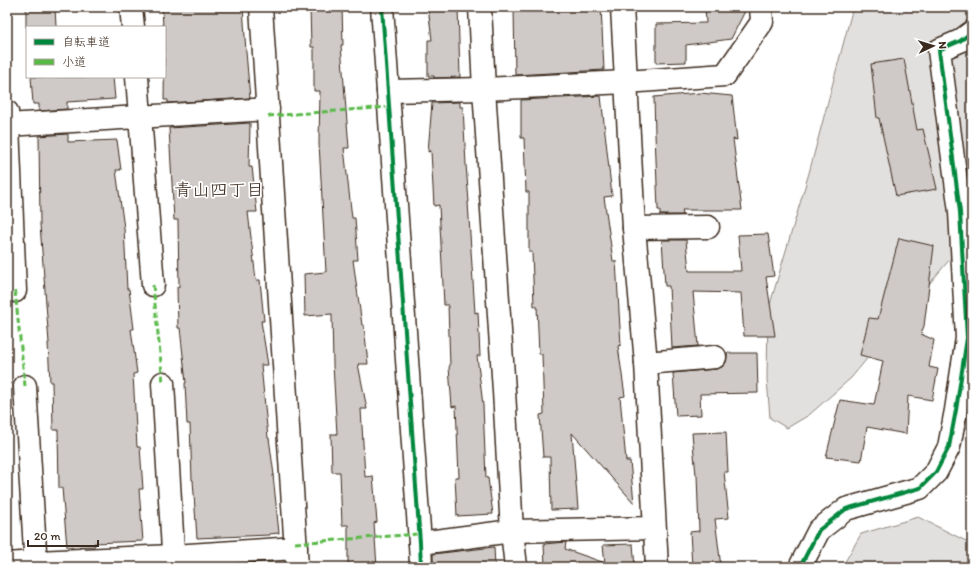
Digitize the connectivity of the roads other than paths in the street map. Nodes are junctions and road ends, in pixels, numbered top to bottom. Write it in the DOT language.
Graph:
graph roads {
  1 [pos="131,7"];
  2 [pos="262,7"];
  3 [pos="382,7"];
  4 [pos="480,7"];
  5 [pos="622,7"];
  6 [pos="761,7"];
  7 [pos="133,26"];
  8 [pos="972,32"];
  9 [pos="136,78"];
  10 [pos="626,82"];
  11 [pos="484,89"];
  12 [pos="388,91"];
  13 [pos="268,109"];
  14 [pos="139,116"];
  15 [pos="7,121"];
  16 [pos="708,227"];
  17 [pos="634,228"];
  18 [pos="153,285"];
  19 [pos="15,291"];
  20 [pos="715,357"];
  21 [pos="646,363"];
  22 [pos="163,383"];
  23 [pos="25,386"];
  24 [pos="654,528"];
  25 [pos="512,530"];
  26 [pos="420,543"];
  27 [pos="296,558"];
  28 [pos="174,562"];
  29 [pos="7,564"];
  30 [pos="36,564"];
  31 [pos="421,567"];
  32 [pos="516,567"];
  33 [pos="657,567"];
  34 [pos="800,567"];
  1 -- 7 [label="street"];
  2 -- 13 [label="street"];
  3 -- 12 [label="street"];
  4 -- 11 [label="street"];
  5 -- 10 [label="street"];
  6 -- 10 [label="street"];
  8 -- 34 [label="street"];
  9 -- 14 [label="street"];
  10 -- 11 [label="street"];
  10 -- 17 [label="street"];
  11 -- 12 [label="street"];
  11 -- 25 [label="street"];
  12 -- 26 [label="street"];
  13 -- 14 [label="street"];
  13 -- 27 [label="street"];
  14 -- 15 [label="street"];
  14 -- 18 [label="street"];
  15 -- 19 [label="street"];
  16 -- 17 [label="street"];
  17 -- 21 [label="street"];
  20 -- 21 [label="street"];
  21 -- 24 [label="street"];
  22 -- 28 [label="street"];
  23 -- 30 [label="street"];
  24 -- 25 [label="street"];
  24 -- 33 [label="street"];
  25 -- 26 [label="street"];
  25 -- 32 [label="street"];
  26 -- 31 [label="street"];
  27 -- 28 [label="street"];
  28 -- 30 [label="street"];
  29 -- 30 [label="street"];
}
